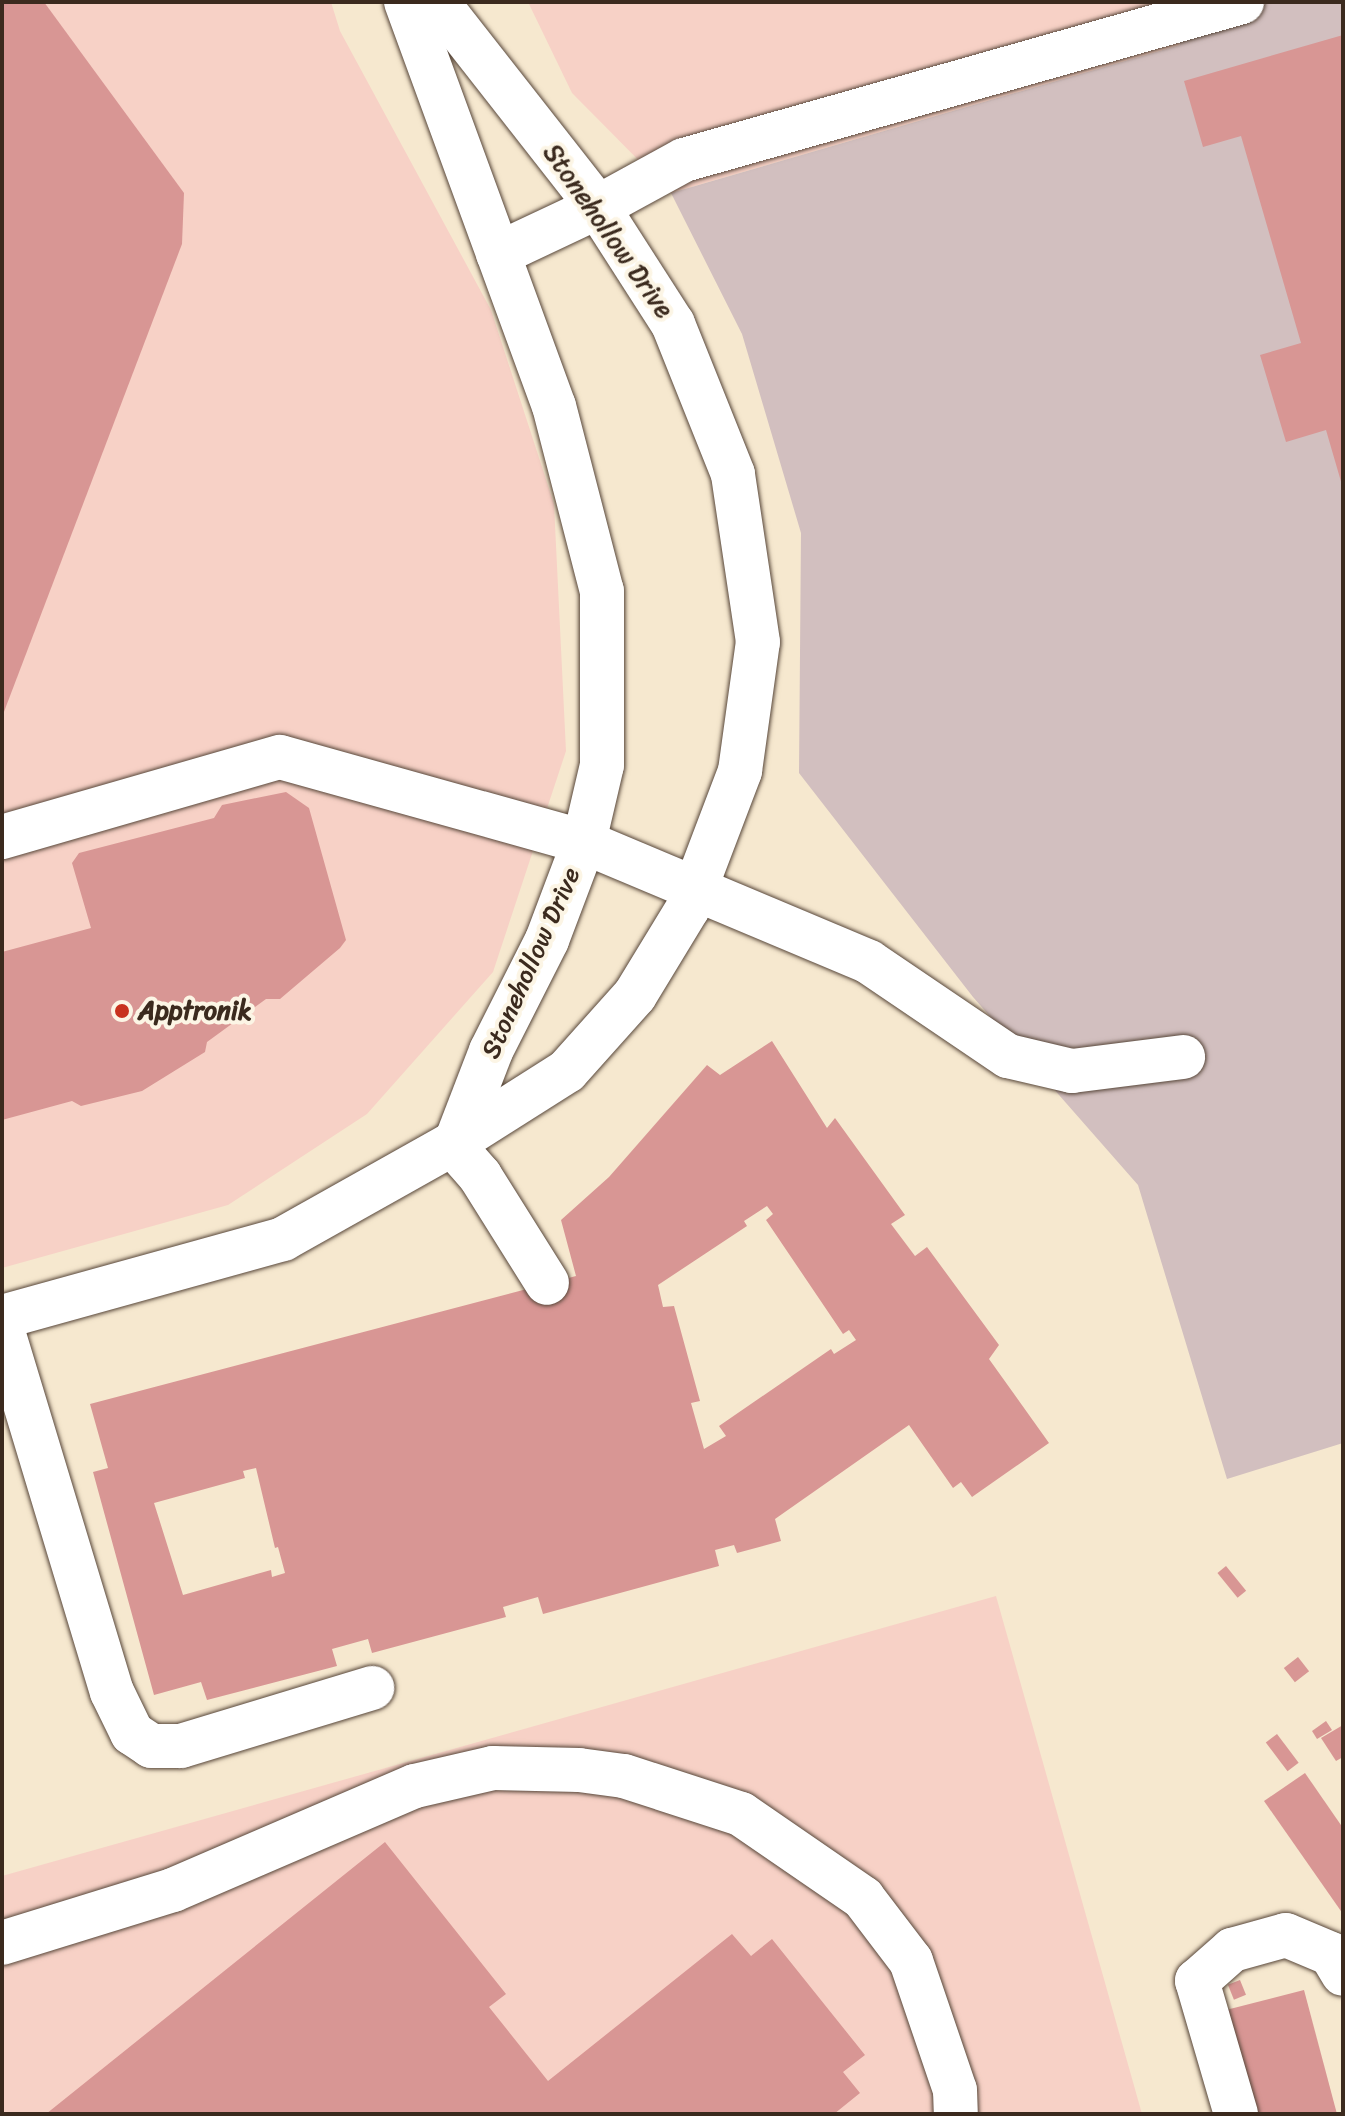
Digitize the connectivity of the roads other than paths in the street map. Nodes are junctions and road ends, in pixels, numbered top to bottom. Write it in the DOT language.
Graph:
graph roads {
  1 [pos="406,2"];
  2 [pos="437,2"];
  3 [pos="1242,2"];
  4 [pos="598,207"];
  5 [pos="498,254"];
  6 [pos="2,837"];
  7 [pos="584,842"];
  8 [pos="698,889"];
  9 [pos="1183,1057"];
  10 [pos="454,1142"];
  11 [pos="547,1283"];
  12 [pos="2,1317"];
  13 [pos="2,1328"];
  14 [pos="372,1688"];
  15 [pos="2,1943"];
  16 [pos="1343,1974"];
  17 [pos="956,2114"];
  18 [pos="1236,2114"];
  1 -- 5 [label="street, Stonehollow Drive"];
  2 -- 4 [label="street, Stonehollow Drive"];
  3 -- 4 [label="street"];
  4 -- 5 [label="street"];
  4 -- 8 [label="street, Stonehollow Drive"];
  5 -- 7 [label="street, Stonehollow Drive"];
  6 -- 7 [label="street"];
  7 -- 8 [label="street"];
  7 -- 10 [label="street, Stonehollow Drive"];
  8 -- 9 [label="street"];
  8 -- 10 [label="street, Stonehollow Drive"];
  10 -- 11 [label="street"];
  10 -- 12 [label="street, Stonehollow Drive"];
  13 -- 14 [label="street"];
  15 -- 17 [label="street"];
  16 -- 18 [label="street"];
}
